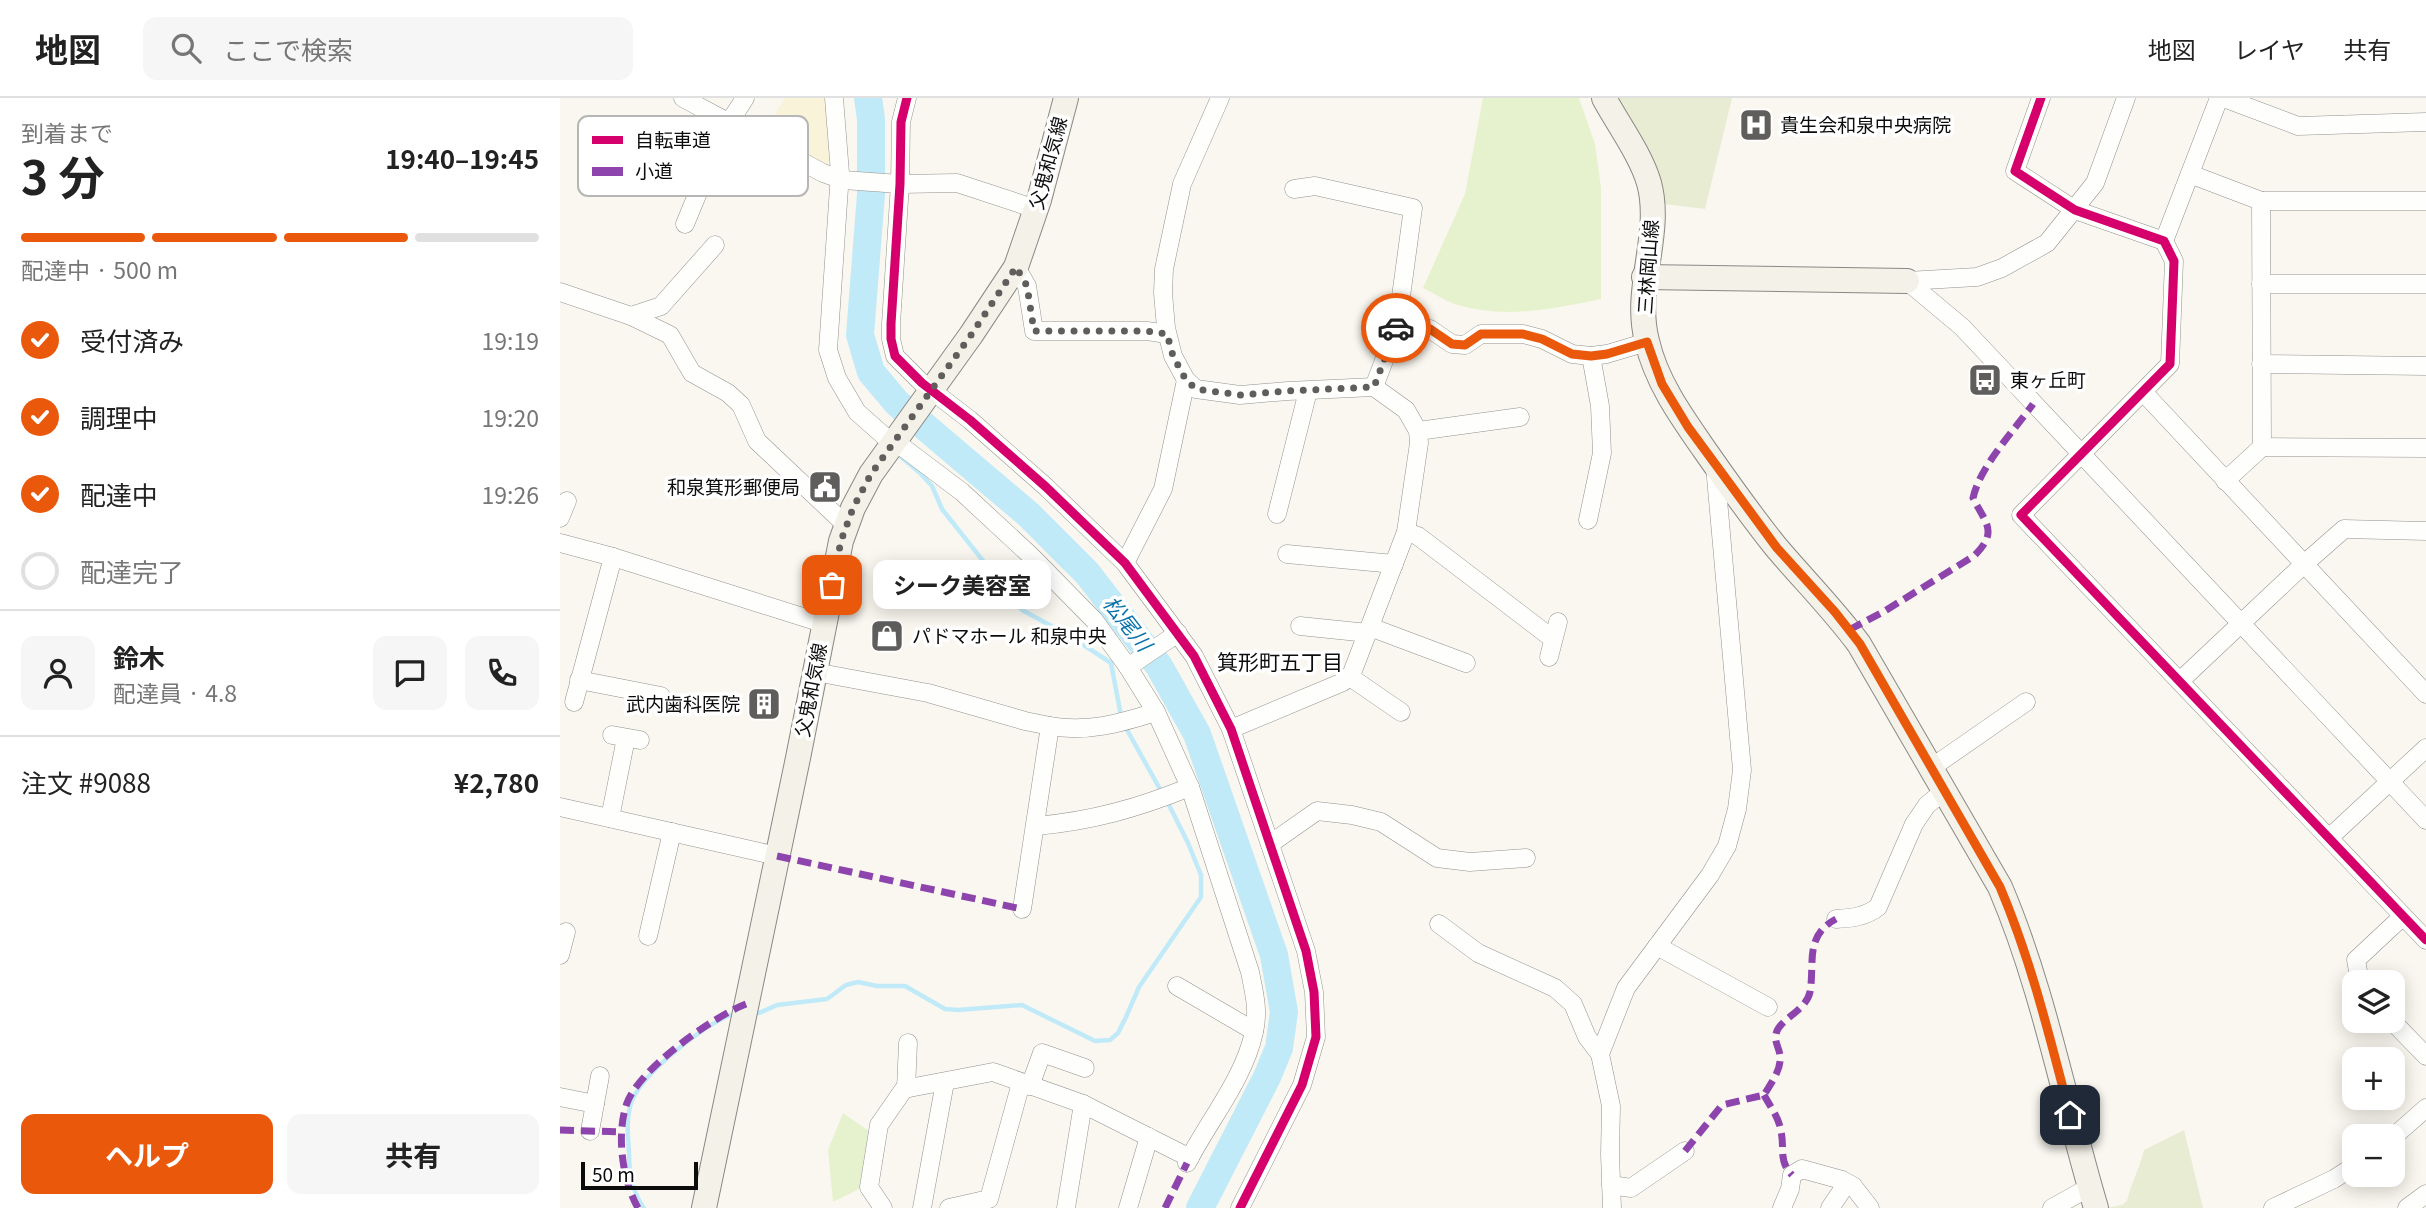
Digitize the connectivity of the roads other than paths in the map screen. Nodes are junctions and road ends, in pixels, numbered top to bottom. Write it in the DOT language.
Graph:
graph roads {
  1 [pos="683,98"];
  2 [pos="745,98"];
  3 [pos="834,98"];
  4 [pos="897,98"];
  5 [pos="907,98"];
  6 [pos="1066,98"];
  7 [pos="1220,98"];
  8 [pos="1604,98"];
  9 [pos="2041,98"];
  10 [pos="2126,98"];
  11 [pos="2222,98"];
  12 [pos="715,116"];
  13 [pos="734,116"];
  14 [pos="2426,121"];
  15 [pos="901,122"];
  16 [pos="808,165"];
  17 [pos="2190,174"];
  18 [pos="841,180"];
  19 [pos="898,184"];
  20 [pos="1294,188"];
  21 [pos="689,196"];
  22 [pos="2261,201"];
  23 [pos="2426,201"];
  24 [pos="1036,209"];
  25 [pos="2075,211"];
  26 [pos="685,224"];
  27 [pos="2164,241"];
  28 [pos="715,245"];
  29 [pos="1016,267"];
  30 [pos="1644,277"];
  31 [pos="1907,281"];
  32 [pos="2261,284"];
  33 [pos="2426,284"];
  34 [pos="560,292"];
  35 [pos="631,316"];
  36 [pos="1397,326"];
  37 [pos="1167,334"];
  38 [pos="1647,342"];
  39 [pos="1591,356"];
  40 [pos="2261,364"];
  41 [pos="2426,366"];
  42 [pos="1186,380"];
  43 [pos="1374,387"];
  44 [pos="1308,391"];
  45 [pos="929,393"];
  46 [pos="2144,393"];
  47 [pos="1520,417"];
  48 [pos="1418,431"];
  49 [pos="895,439"];
  50 [pos="2262,447"];
  51 [pos="2426,449"];
  52 [pos="2081,455"];
  53 [pos="1715,465"];
  54 [pos="2225,481"];
  55 [pos="1595,511"];
  56 [pos="1277,514"];
  57 [pos="846,525"];
  58 [pos="2426,531"];
  59 [pos="1406,532"];
  60 [pos="560,543"];
  61 [pos="1287,554"];
  62 [pos="613,557"];
  63 [pos="1125,563"];
  64 [pos="1394,564"];
  65 [pos="2303,565"];
  66 [pos="825,624"];
  67 [pos="2241,624"];
  68 [pos="1300,626"];
  69 [pos="1369,630"];
  70 [pos="1176,635"];
  71 [pos="1457,655"];
  72 [pos="1549,657"];
  73 [pos="1130,666"];
  74 [pos="815,672"];
  75 [pos="1350,677"];
  76 [pos="579,680"];
  77 [pos="2181,680"];
  78 [pos="2426,694"];
  79 [pos="661,696"];
  80 [pos="574,702"];
  81 [pos="2026,702"];
  82 [pos="1156,712"];
  83 [pos="1401,712"];
  84 [pos="1050,726"];
  85 [pos="1231,729"];
  86 [pos="626,738"];
  87 [pos="2426,748"];
  88 [pos="1931,768"];
  89 [pos="2390,782"];
  90 [pos="1190,786"];
  91 [pos="1944,791"];
  92 [pos="560,807"];
  93 [pos="610,818"];
  94 [pos="2426,820"];
  95 [pos="1036,825"];
  96 [pos="672,832"];
  97 [pos="2329,838"];
  98 [pos="1270,844"];
  99 [pos="777,856"];
  100 [pos="1525,858"];
  101 [pos="1022,909"];
  102 [pos="2403,916"];
  103 [pos="1836,919"];
  104 [pos="1439,924"];
  105 [pos="566,932"];
  106 [pos="649,936"];
  107 [pos="2426,940"];
  108 [pos="1657,946"];
  109 [pos="565,956"];
  110 [pos="2358,970"];
  111 [pos="1177,986"];
  112 [pos="1768,1007"];
  113 [pos="1254,1031"];
  114 [pos="2404,1033"];
  115 [pos="908,1043"];
  116 [pos="1600,1054"];
  117 [pos="2426,1056"];
  118 [pos="1085,1068"];
  119 [pos="600,1076"];
  120 [pos="945,1082"];
  121 [pos="1025,1084"];
  122 [pos="906,1089"];
  123 [pos="560,1097"];
  124 [pos="595,1104"];
  125 [pos="1083,1104"];
  126 [pos="2426,1108"];
  127 [pos="2405,1127"];
  128 [pos="590,1131"];
  129 [pos="1149,1137"];
  130 [pos="1685,1151"];
  131 [pos="2342,1174"];
  132 [pos="1847,1183"];
  133 [pos="1611,1185"];
  134 [pos="2426,1195"];
  135 [pos="2093,1198"];
  136 [pos="2299,1203"];
  137 [pos="704,1208"];
  138 [pos="883,1208"];
  139 [pos="922,1208"];
  140 [pos="949,1208"];
  141 [pos="1066,1208"];
  142 [pos="1128,1208"];
  143 [pos="1240,1208"];
  144 [pos="1612,1208"];
  145 [pos="1782,1208"];
  146 [pos="1829,1208"];
  147 [pos="1870,1208"];
  148 [pos="2052,1208"];
  149 [pos="2273,1208"];
  150 [pos="2407,1208"];
  1 -- 12 [label="street"];
  2 -- 13 [label="street"];
  3 -- 18 [label="street"];
  4 -- 15 [label="street"];
  5 -- 15 [label="street"];
  6 -- 24 [label="main road, 父鬼和気線"];
  7 -- 37 [label="street"];
  8 -- 30 [label="main road, 三林岡山線"];
  9 -- 25 [label="street"];
  10 -- 25 [label="street"];
  11 -- 14 [label="street"];
  11 -- 17 [label="street"];
  15 -- 19 [label="street"];
  16 -- 18 [label="street"];
  17 -- 22 [label="street"];
  17 -- 27 [label="street"];
  18 -- 19 [label="street"];
  18 -- 49 [label="street"];
  19 -- 24 [label="street"];
  19 -- 45 [label="street"];
  20 -- 36 [label="street"];
  21 -- 26 [label="street"];
  22 -- 23 [label="street"];
  22 -- 32 [label="street"];
  24 -- 29 [label="main road, 父鬼和気線"];
  25 -- 27 [label="street"];
  25 -- 31 [label="street"];
  27 -- 46 [label="street"];
  28 -- 35 [label="street"];
  29 -- 37 [label="street"];
  29 -- 45 [label="main road, 父鬼和気線"];
  30 -- 31 [label="main road"];
  30 -- 38 [label="main road, 三林岡山線"];
  31 -- 52 [label="street"];
  32 -- 33 [label="street"];
  32 -- 40 [label="street"];
  34 -- 35 [label="street"];
  35 -- 57 [label="street"];
  36 -- 39 [label="street"];
  36 -- 43 [label="street"];
  37 -- 42 [label="street"];
  38 -- 39 [label="street"];
  38 -- 53 [label="main road, 三林岡山線"];
  39 -- 55 [label="street"];
  40 -- 41 [label="street"];
  40 -- 50 [label="street"];
  42 -- 44 [label="street"];
  42 -- 63 [label="street"];
  43 -- 44 [label="street"];
  43 -- 48 [label="street"];
  44 -- 56 [label="street"];
  45 -- 49 [label="main road, 父鬼和気線"];
  45 -- 63 [label="street"];
  46 -- 52 [label="street"];
  46 -- 54 [label="street"];
  47 -- 48 [label="street"];
  48 -- 59 [label="street"];
  49 -- 57 [label="main road, 父鬼和気線"];
  49 -- 73 [label="street"];
  50 -- 51 [label="street"];
  50 -- 54 [label="street"];
  52 -- 67 [label="street"];
  52 -- 77 [label="street"];
  53 -- 88 [label="main road, 三林岡山線"];
  53 -- 108 [label="street"];
  54 -- 65 [label="street"];
  57 -- 66 [label="main road, 父鬼和気線"];
  58 -- 65 [label="street"];
  59 -- 64 [label="street"];
  59 -- 72 [label="street"];
  60 -- 62 [label="street"];
  61 -- 64 [label="street"];
  62 -- 66 [label="street"];
  62 -- 76 [label="street"];
  63 -- 70 [label="street"];
  64 -- 69 [label="street"];
  65 -- 67 [label="street"];
  65 -- 78 [label="street"];
  66 -- 74 [label="main road, 父鬼和気線"];
  67 -- 77 [label="street"];
  67 -- 89 [label="street"];
  68 -- 69 [label="street"];
  69 -- 71 [label="street"];
  69 -- 75 [label="street"];
  70 -- 73 [label="street"];
  70 -- 85 [label="street"];
  73 -- 82 [label="street"];
  74 -- 84 [label="street"];
  74 -- 99 [label="main road, 父鬼和気線"];
  75 -- 83 [label="street"];
  75 -- 85 [label="street"];
  76 -- 79 [label="street"];
  76 -- 80 [label="street"];
  77 -- 97 [label="street"];
  81 -- 88 [label="street"];
  82 -- 84 [label="street"];
  82 -- 90 [label="street"];
  84 -- 95 [label="street"];
  85 -- 98 [label="street"];
  86 -- 93 [label="street"];
  87 -- 89 [label="street"];
  88 -- 91 [label="main road, 三林岡山線"];
  89 -- 94 [label="street"];
  89 -- 97 [label="street"];
  90 -- 95 [label="street"];
  90 -- 113 [label="street"];
  91 -- 103 [label="street"];
  91 -- 135 [label="main road, 三林岡山線"];
  92 -- 93 [label="street"];
  93 -- 96 [label="street"];
  95 -- 101 [label="street"];
  96 -- 99 [label="street"];
  96 -- 106 [label="street"];
  97 -- 102 [label="street"];
  98 -- 100 [label="street"];
  98 -- 143 [label="street"];
  99 -- 137 [label="main road, 父鬼和気線"];
  102 -- 107 [label="street"];
  102 -- 110 [label="street"];
  104 -- 116 [label="street"];
  105 -- 109 [label="street"];
  108 -- 112 [label="street"];
  108 -- 116 [label="street"];
  111 -- 113 [label="street"];
  113 -- 129 [label="street"];
  114 -- 117 [label="street"];
  115 -- 122 [label="street"];
  116 -- 133 [label="street"];
  118 -- 121 [label="street"];
  119 -- 124 [label="street"];
  120 -- 121 [label="street"];
  120 -- 122 [label="street"];
  120 -- 139 [label="street"];
  121 -- 125 [label="street"];
  121 -- 140 [label="street"];
  122 -- 138 [label="street"];
  123 -- 124 [label="street"];
  124 -- 128 [label="street"];
  125 -- 129 [label="street"];
  125 -- 141 [label="street"];
  126 -- 127 [label="street"];
  129 -- 142 [label="street"];
  130 -- 133 [label="street"];
  131 -- 136 [label="street"];
  132 -- 145 [label="street"];
  132 -- 146 [label="street"];
  132 -- 147 [label="street"];
  133 -- 144 [label="street"];
  134 -- 150 [label="street"];
  135 -- 148 [label="street"];
  136 -- 149 [label="street"];
}
